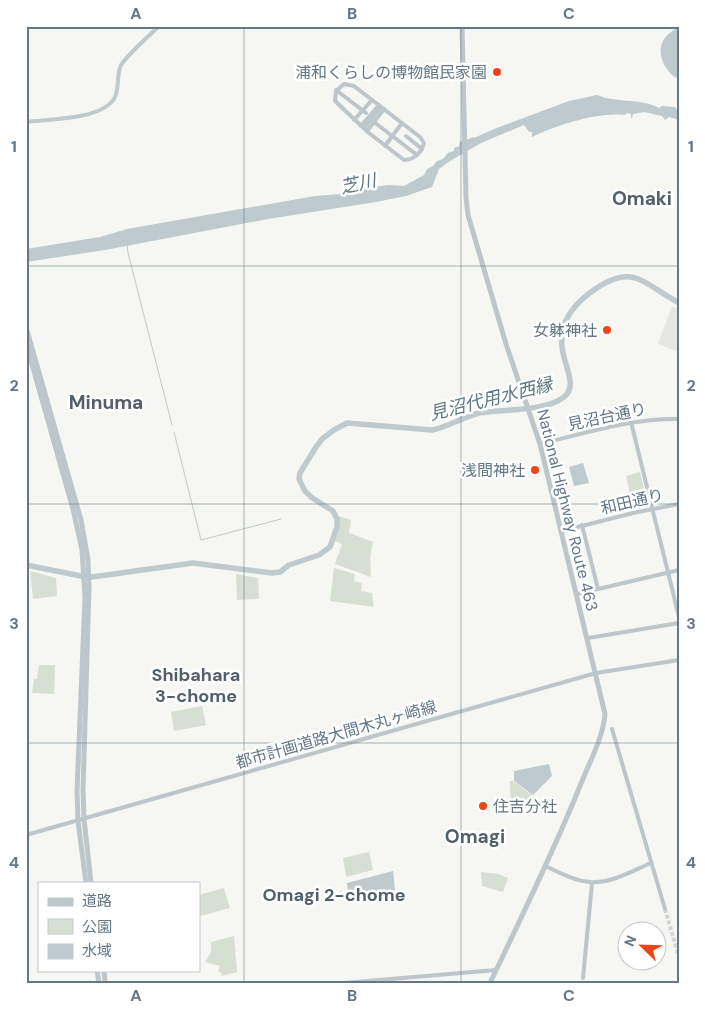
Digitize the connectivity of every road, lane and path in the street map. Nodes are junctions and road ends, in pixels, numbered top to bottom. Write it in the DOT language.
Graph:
graph roads {
  1 [pos="462,26"];
  2 [pos="336,90"];
  3 [pos="372,100"];
  4 [pos="381,107"];
  5 [pos="364,112"];
  6 [pos="354,120"];
  7 [pos="374,122"];
  8 [pos="402,124"];
  9 [pos="364,128"];
  10 [pos="411,130"];
  11 [pos="393,136"];
  12 [pos="406,136"];
  13 [pos="401,142"];
  14 [pos="385,146"];
  15 [pos="422,149"];
  16 [pos="417,155"];
  17 [pos="26,327"];
  18 [pos="26,344"];
  19 [pos="679,418"];
  20 [pos="631,422"];
  21 [pos="540,444"];
  22 [pos="679,504"];
  23 [pos="652,509"];
  24 [pos="582,525"];
  25 [pos="562,531"];
  26 [pos="679,570"];
  27 [pos="668,573"];
  28 [pos="598,589"];
  29 [pos="577,594"];
  30 [pos="679,617"];
  31 [pos="679,623"];
  32 [pos="85,633"];
  33 [pos="588,638"];
  34 [pos="679,660"];
  35 [pos="596,673"];
  36 [pos="612,729"];
  37 [pos="81,820"];
  38 [pos="26,835"];
  39 [pos="651,863"];
  40 [pos="545,866"];
  41 [pos="86,882"];
  42 [pos="91,882"];
  43 [pos="592,883"];
  44 [pos="665,909"];
  45 [pos="496,970"];
  46 [pos="583,978"];
  47 [pos="344,983"];
  48 [pos="490,983"];
  1 -- 21 [label="highway, National Highway Route 463"];
  2 -- 3 [label="street"];
  2 -- 5 [label="street"];
  2 -- 6 [label="street"];
  3 -- 4 [label="street"];
  3 -- 5 [label="street"];
  4 -- 7 [label="street"];
  4 -- 8 [label="street"];
  4 -- 9 [label="street"];
  5 -- 6 [label="street"];
  6 -- 9 [label="street"];
  7 -- 9 [label="street"];
  7 -- 11 [label="street"];
  8 -- 10 [label="street"];
  8 -- 11 [label="street"];
  9 -- 14 [label="street"];
  10 -- 12 [label="street"];
  10 -- 15 [label="street"];
  11 -- 13 [label="street"];
  11 -- 14 [label="street"];
  12 -- 13 [label="street"];
  12 -- 15 [label="street"];
  13 -- 16 [label="street"];
  14 -- 16 [label="street"];
  15 -- 16 [label="street"];
  17 -- 32 [label="highway"];
  18 -- 32 [label="highway"];
  19 -- 20 [label="street, 見沼台通り"];
  20 -- 21 [label="street, 見沼台通り"];
  20 -- 23 [label="street"];
  21 -- 25 [label="highway, National Highway Route 463"];
  22 -- 23 [label="street, 和田通り"];
  23 -- 24 [label="street, 和田通り"];
  23 -- 27 [label="street"];
  24 -- 25 [label="street, 和田通り"];
  24 -- 28 [label="street"];
  25 -- 29 [label="highway, National Highway Route 463"];
  26 -- 27 [label="street"];
  27 -- 28 [label="street"];
  27 -- 30 [label="street"];
  28 -- 29 [label="street"];
  29 -- 33 [label="highway, National Highway Route 463"];
  31 -- 33 [label="street"];
  32 -- 37 [label="highway"];
  33 -- 35 [label="highway, National Highway Route 463"];
  34 -- 35 [label="street, 都市計画道路大間木丸ヶ崎線"];
  35 -- 37 [label="street, 都市計画道路大間木丸ヶ崎線"];
  35 -- 40 [label="highway, National Highway Route 463"];
  36 -- 39 [label="street"];
  37 -- 38 [label="street, 都市計画道路大間木丸ヶ崎線"];
  37 -- 41 [label="highway"];
  37 -- 42 [label="highway"];
  39 -- 43 [label="street"];
  39 -- 44 [label="street"];
  40 -- 43 [label="street"];
  40 -- 45 [label="highway, National Highway Route 463"];
  43 -- 46 [label="street"];
  45 -- 47 [label="street"];
  45 -- 48 [label="highway, National Highway Route 463"];
}
